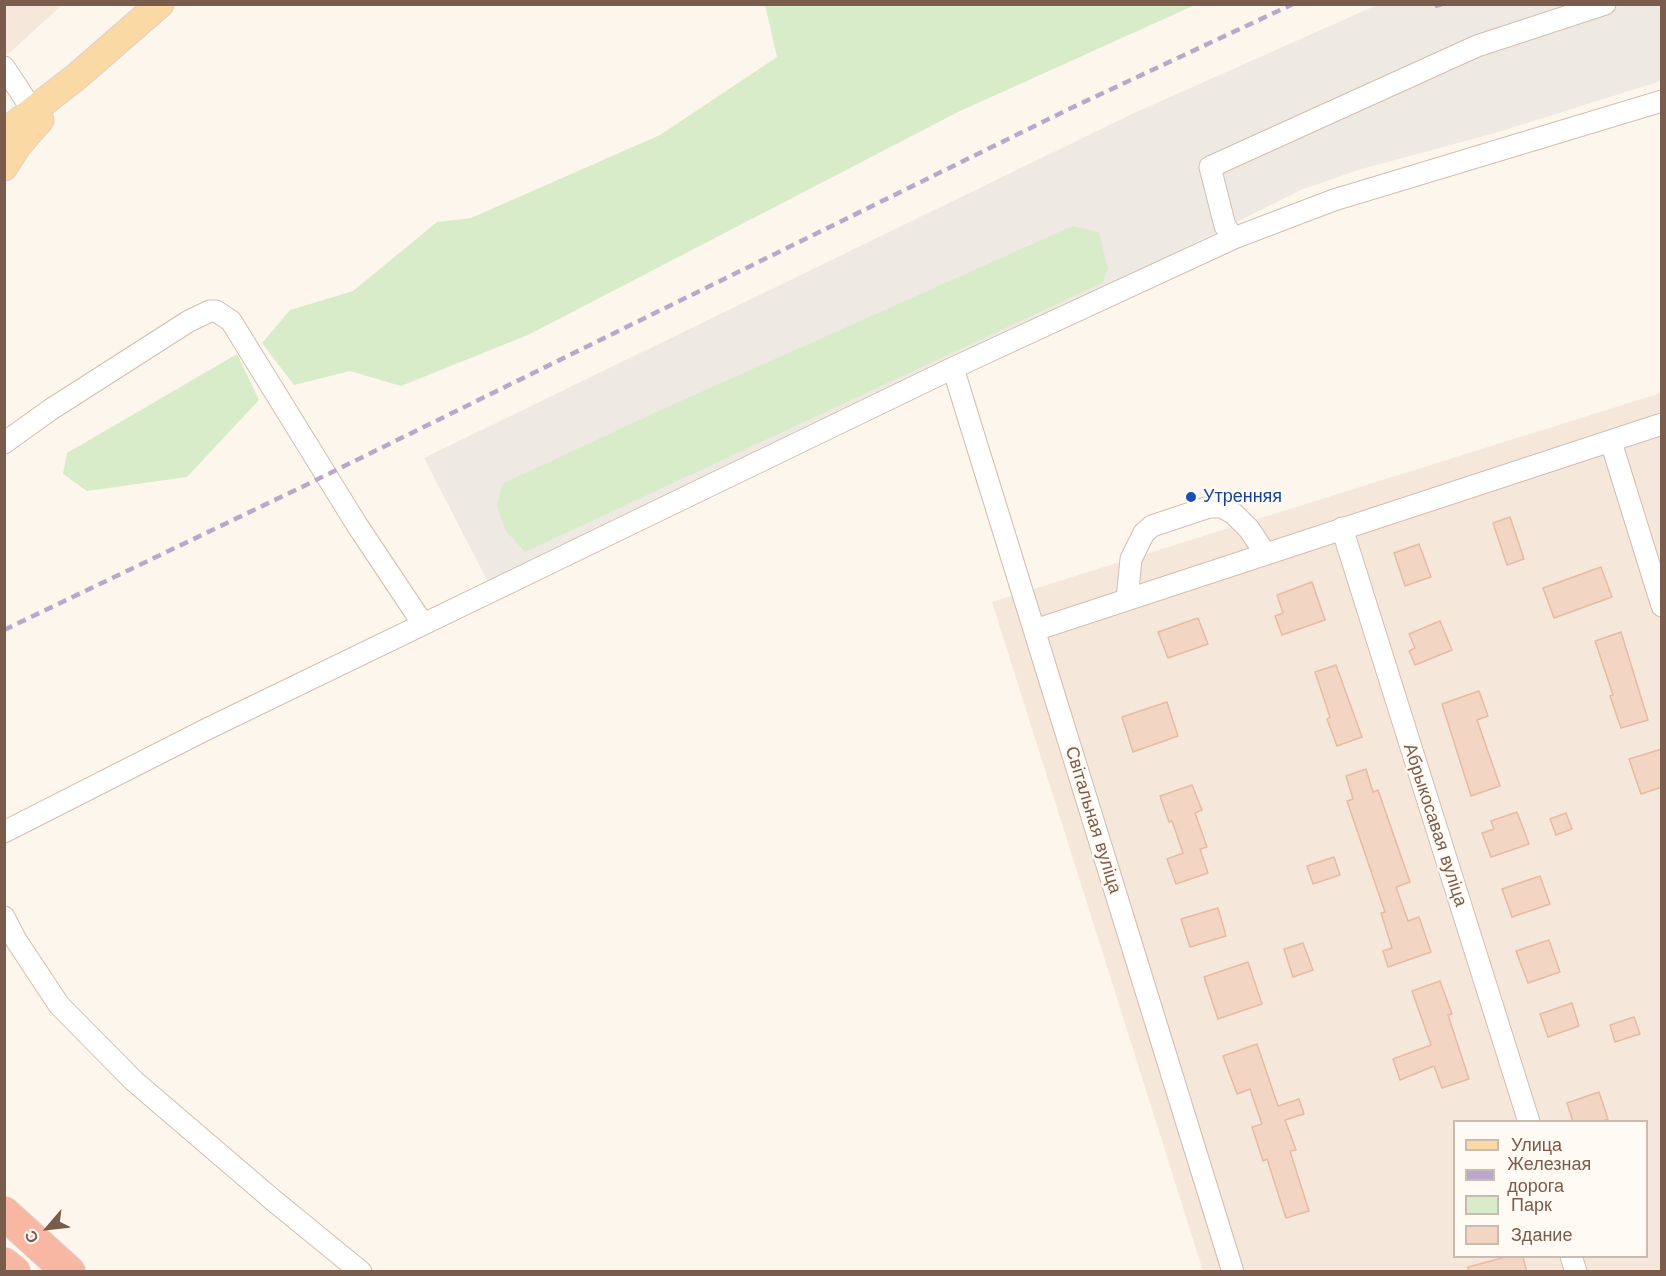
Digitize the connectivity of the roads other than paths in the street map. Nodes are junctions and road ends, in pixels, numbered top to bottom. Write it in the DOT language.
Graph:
graph roads {
  1 [pos="160,4"];
  2 [pos="1605,4"];
  3 [pos="4,67"];
  4 [pos="76,77"];
  5 [pos="1662,101"];
  6 [pos="33,111"];
  7 [pos="4,133"];
  8 [pos="4,167"];
  9 [pos="1234,238"];
  10 [pos="953,368"];
  11 [pos="50,410"];
  12 [pos="1662,424"];
  13 [pos="4,427"];
  14 [pos="1611,442"];
  15 [pos="4,443"];
  16 [pos="1342,528"];
  17 [pos="1266,553"];
  18 [pos="1127,599"];
  19 [pos="1662,606"];
  20 [pos="423,624"];
  21 [pos="1035,630"];
  22 [pos="4,832"];
  23 [pos="4,917"];
  24 [pos="1528,1120"];
  25 [pos="4,1213"];
  26 [pos="4,1264"];
  27 [pos="14,1272"];
  28 [pos="69,1272"];
  29 [pos="360,1272"];
  30 [pos="1233,1272"];
  1 -- 4 [label="main road"];
  2 -- 9 [label="street"];
  3 -- 6 [label="street"];
  4 -- 6 [label="main road"];
  4 -- 8 [label="main road"];
  5 -- 9 [label="street"];
  6 -- 7 [label="main road"];
  9 -- 10 [label="street"];
  10 -- 20 [label="street"];
  10 -- 21 [label="street, Світальная вуліца"];
  11 -- 13 [label="street"];
  11 -- 15 [label="street"];
  11 -- 20 [label="street"];
  12 -- 14 [label="street"];
  14 -- 16 [label="street"];
  14 -- 19 [label="street"];
  16 -- 17 [label="street"];
  16 -- 24 [label="street, Абрыкосавая вуліца"];
  17 -- 18 [label="street"];
  17 -- 18 [label="street"];
  18 -- 21 [label="street"];
  20 -- 22 [label="street"];
  21 -- 30 [label="street, Світальная вуліца"];
  23 -- 29 [label="street"];
  25 -- 28 [label="highway"];
  26 -- 27 [label="highway"];
}
